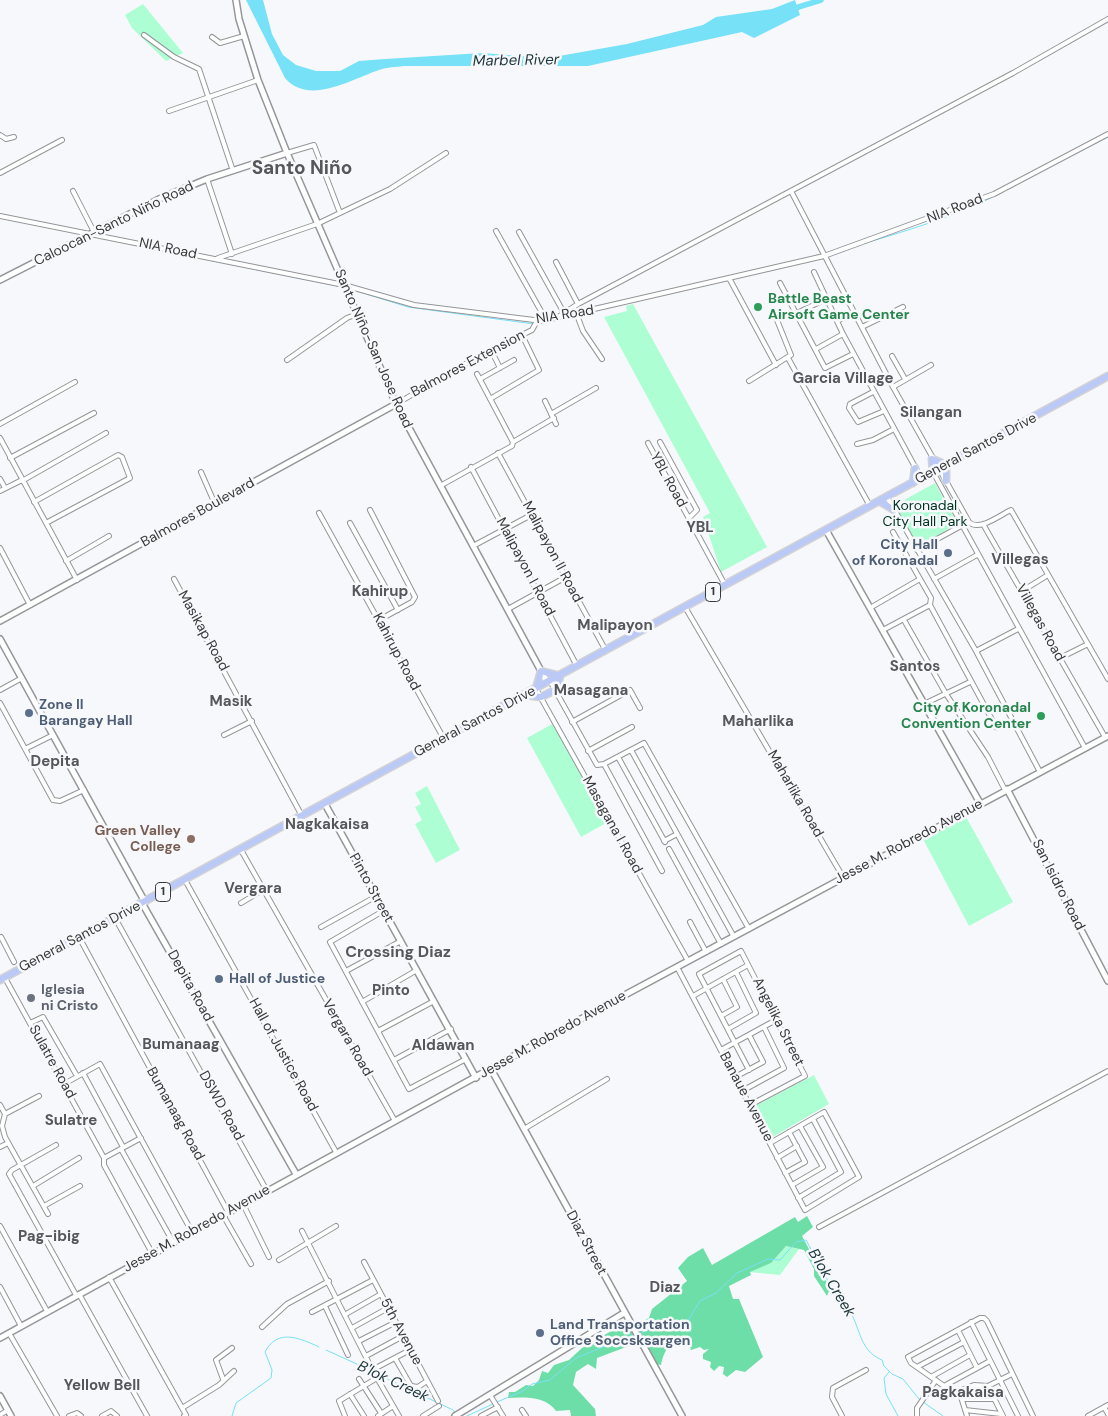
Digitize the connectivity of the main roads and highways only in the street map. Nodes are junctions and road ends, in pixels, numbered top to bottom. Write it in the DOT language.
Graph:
graph roads {
  1 [pos="236,0"];
  2 [pos="287,153"];
  3 [pos="0,280"];
  4 [pos="1108,376"];
  5 [pos="396,404"];
  6 [pos="946,465"];
  7 [pos="915,468"];
  8 [pos="936,471"];
  9 [pos="946,481"];
  10 [pos="913,483"];
  11 [pos="879,501"];
  12 [pos="894,510"];
  13 [pos="826,530"];
  14 [pos="0,621"];
  15 [pos="0,640"];
  16 [pos="541,671"];
  17 [pos="560,676"];
  18 [pos="548,682"];
  19 [pos="536,689"];
  20 [pos="525,695"];
  21 [pos="1106,736"];
  22 [pos="1006,790"];
  23 [pos="980,803"];
  24 [pos="325,804"];
  25 [pos="144,903"];
  26 [pos="2,979"];
  27 [pos="1108,982"];
  28 [pos="491,1069"];
  29 [pos="476,1078"];
  30 [pos="296,1174"];
  31 [pos="624,1313"];
  32 [pos="0,1338"];
  33 [pos="0,1396"];
  34 [pos="458,1415"];
  35 [pos="12,1416"];
  36 [pos="682,1416"];
  1 -- 2 [label="main road, Santo Niño-San Jose Road"];
  2 -- 3 [label="main road, Caloocan-Santo Niño Road"];
  2 -- 5 [label="main road, Santo Niño-San Jose Road"];
  4 -- 6 [label="highway, General Santos Drive / 1"];
  5 -- 14 [label="main road, Balmores Boulevard"];
  5 -- 16 [label="main road, Santo Niño-San Jose Road"];
  6 -- 8 [label="highway, General Santos Drive / 1"];
  6 -- 8 [label="highway"];
  6 -- 9 [label="highway"];
  7 -- 10 [label="highway"];
  8 -- 10 [label="highway, General Santos Drive / 1"];
  10 -- 11 [label="highway, General Santos Drive / 1"];
  11 -- 12 [label="highway"];
  11 -- 13 [label="highway, General Santos Drive / 1"];
  13 -- 17 [label="highway, General Santos Drive / 1"];
  13 -- 23 [label="main road"];
  15 -- 25 [label="main road, Depita Road"];
  16 -- 17 [label="highway"];
  16 -- 18 [label="main road, Santo Niño-San Jose Road"];
  16 -- 19 [label="highway"];
  17 -- 18 [label="highway, General Santos Drive / 1"];
  17 -- 20 [label="highway"];
  18 -- 19 [label="highway, General Santos Drive / 1"];
  19 -- 20 [label="highway, General Santos Drive / 1"];
  20 -- 24 [label="highway, General Santos Drive / 1"];
  21 -- 22 [label="main road, Jesse M. Robredo Avenue"];
  22 -- 23 [label="main road, Jesse M. Robredo Avenue"];
  22 -- 27 [label="main road, San Isidro Road"];
  23 -- 28 [label="main road, Jesse M. Robredo Avenue"];
  24 -- 25 [label="highway, General Santos Drive / 1"];
  24 -- 29 [label="main road, Pinto Street"];
  25 -- 26 [label="highway, General Santos Drive / 1"];
  25 -- 30 [label="main road, Depita Road"];
  28 -- 29 [label="main road, Jesse M. Robredo Avenue"];
  28 -- 31 [label="main road, Diaz Street"];
  29 -- 30 [label="main road, Jesse M. Robredo Avenue"];
  30 -- 32 [label="main road, Jesse M. Robredo Avenue"];
  31 -- 34 [label="main road"];
  31 -- 36 [label="main road, Diaz Street"];
  33 -- 35 [label="main road"];
}
